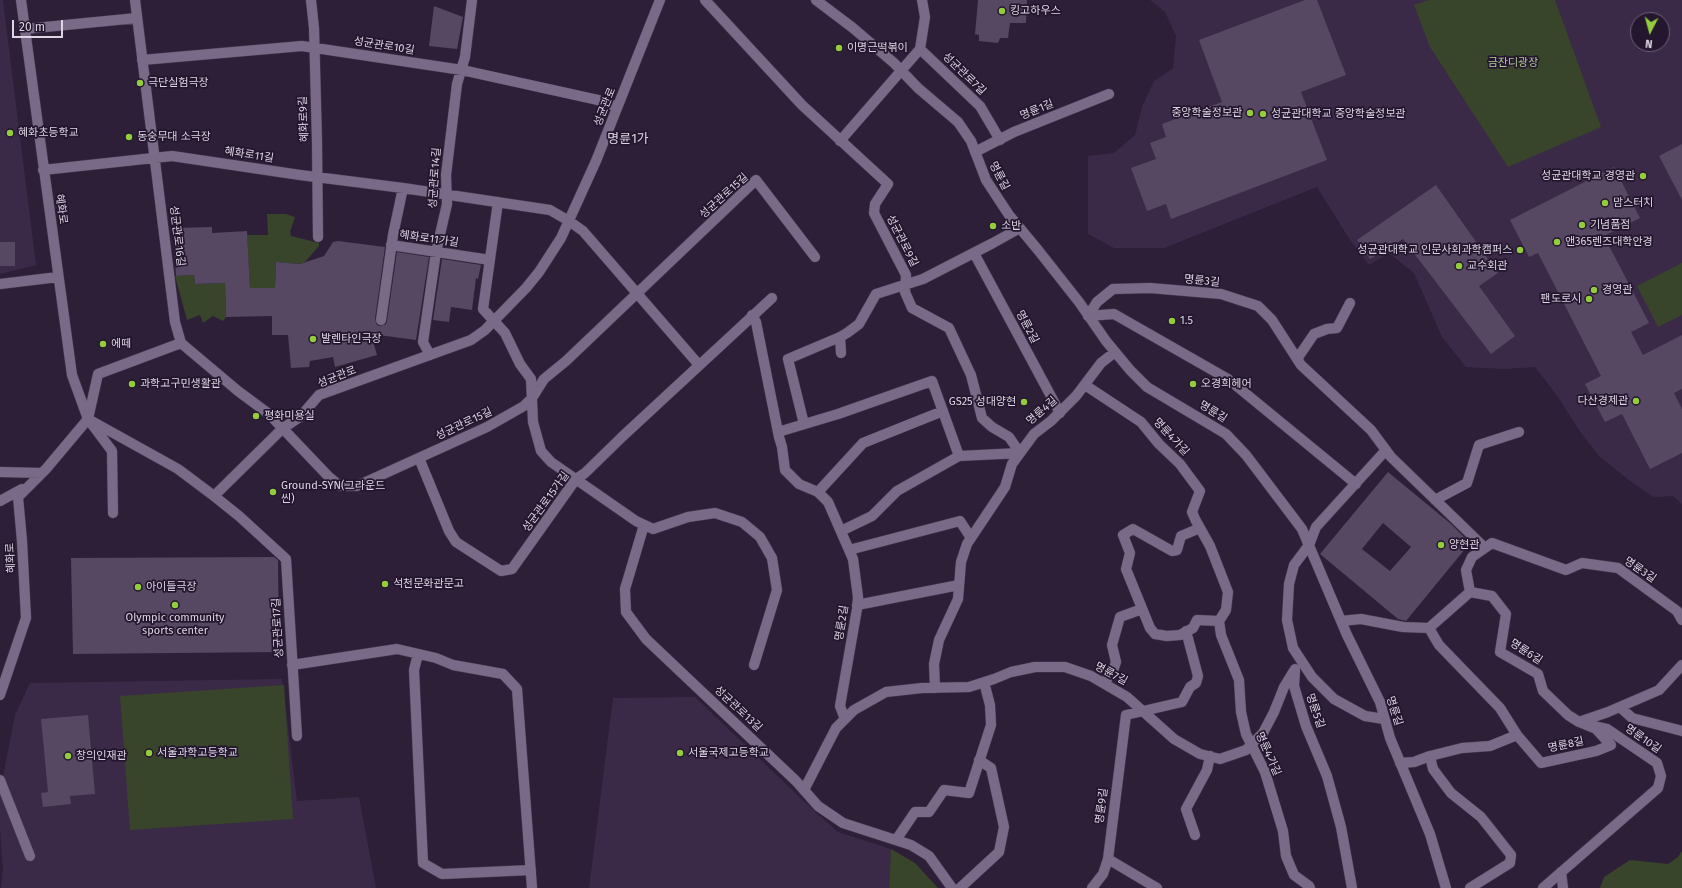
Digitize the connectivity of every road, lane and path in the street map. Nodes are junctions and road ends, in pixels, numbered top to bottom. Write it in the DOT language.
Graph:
graph roads {
  1 [pos="21,0"];
  2 [pos="135,0"];
  3 [pos="311,0"];
  4 [pos="472,0"];
  5 [pos="660,0"];
  6 [pos="705,0"];
  7 [pos="816,0"];
  8 [pos="922,0"];
  9 [pos="137,18"];
  10 [pos="24,29"];
  11 [pos="314,48"];
  12 [pos="920,49"];
  13 [pos="142,60"];
  14 [pos="462,70"];
  15 [pos="902,70"];
  16 [pos="1109,94"];
  17 [pos="618,107"];
  18 [pos="1000,140"];
  19 [pos="840,141"];
  20 [pos="975,152"];
  21 [pos="155,157"];
  22 [pos="43,170"];
  23 [pos="317,177"];
  24 [pos="403,188"];
  25 [pos="446,195"];
  26 [pos="498,202"];
  27 [pos="569,220"];
  28 [pos="1020,228"];
  29 [pos="318,237"];
  30 [pos="392,245"];
  31 [pos="436,252"];
  32 [pos="974,253"];
  33 [pos="815,257"];
  34 [pos="490,260"];
  35 [pos="58,277"];
  36 [pos="0,284"];
  37 [pos="906,284"];
  38 [pos="637,293"];
  39 [pos="772,298"];
  40 [pos="1350,303"];
  41 [pos="752,315"];
  42 [pos="1088,316"];
  43 [pos="381,320"];
  44 [pos="493,322"];
  45 [pos="840,337"];
  46 [pos="181,343"];
  47 [pos="1115,352"];
  48 [pos="841,353"];
  49 [pos="430,355"];
  50 [pos="1297,359"];
  51 [pos="699,365"];
  52 [pos="1085,385"];
  53 [pos="532,398"];
  54 [pos="943,411"];
  55 [pos="1060,413"];
  56 [pos="88,419"];
  57 [pos="804,424"];
  58 [pos="282,429"];
  59 [pos="778,432"];
  60 [pos="1519,432"];
  61 [pos="1386,450"];
  62 [pos="1020,453"];
  63 [pos="959,456"];
  64 [pos="419,458"];
  65 [pos="0,472"];
  66 [pos="42,473"];
  67 [pos="576,479"];
  68 [pos="1356,484"];
  69 [pos="30,486"];
  70 [pos="818,492"];
  71 [pos="214,496"];
  72 [pos="1435,500"];
  73 [pos="0,501"];
  74 [pos="113,513"];
  75 [pos="644,525"];
  76 [pos="1200,528"];
  77 [pos="840,531"];
  78 [pos="971,538"];
  79 [pos="1309,545"];
  80 [pos="1485,548"];
  81 [pos="849,550"];
  82 [pos="959,585"];
  83 [pos="1470,592"];
  84 [pos="857,605"];
  85 [pos="1142,609"];
  86 [pos="1682,620"];
  87 [pos="1219,621"];
  88 [pos="1341,621"];
  89 [pos="1428,628"];
  90 [pos="1186,631"];
  91 [pos="418,654"];
  92 [pos="292,665"];
  93 [pos="754,665"];
  94 [pos="1298,665"];
  95 [pos="1682,665"];
  96 [pos="984,682"];
  97 [pos="1104,683"];
  98 [pos="935,688"];
  99 [pos="0,695"];
  100 [pos="1620,707"];
  101 [pos="1142,710"];
  102 [pos="845,719"];
  103 [pos="1384,719"];
  104 [pos="1580,722"];
  105 [pos="1682,731"];
  106 [pos="1518,735"];
  107 [pos="297,736"];
  108 [pos="1251,744"];
  109 [pos="1210,756"];
  110 [pos="1430,756"];
  111 [pos="979,760"];
  112 [pos="1400,763"];
  113 [pos="0,780"];
  114 [pos="804,790"];
  115 [pos="1195,835"];
  116 [pos="896,840"];
  117 [pos="30,856"];
  118 [pos="1108,859"];
  119 [pos="531,870"];
  120 [pos="1562,872"];
  121 [pos="532,888"];
  122 [pos="952,888"];
  123 [pos="960,888"];
  124 [pos="1092,888"];
  125 [pos="1157,888"];
  126 [pos="1310,888"];
  127 [pos="1352,888"];
  128 [pos="1446,888"];
  129 [pos="1470,888"];
  130 [pos="1543,888"];
  131 [pos="1564,888"];
  1 -- 10 [label="street, 혜화로"];
  2 -- 9 [label="street, 성균관로16길"];
  3 -- 11 [label="street, 혜화로9길"];
  4 -- 14 [label="street, 성균관로14길"];
  5 -- 17 [label="street, 성균관로"];
  6 -- 19 [label="street, 성균관로9길"];
  7 -- 15 [label="street, 명륜길"];
  8 -- 12 [label="street"];
  9 -- 10 [label="street"];
  9 -- 13 [label="street, 성균관로16길"];
  10 -- 22 [label="street, 혜화로"];
  11 -- 13 [label="street, 성균관로10길"];
  11 -- 14 [label="street, 성균관로10길"];
  11 -- 23 [label="street, 혜화로9길"];
  12 -- 15 [label="street"];
  12 -- 18 [label="street, 성균관로7길"];
  13 -- 21 [label="street, 성균관로16길"];
  14 -- 17 [label="street, 성균관로10길"];
  14 -- 25 [label="street, 성균관로14길"];
  15 -- 19 [label="street"];
  15 -- 20 [label="street, 명륜길"];
  16 -- 18 [label="street, 명륜1길"];
  17 -- 27 [label="street, 성균관로"];
  18 -- 20 [label="street, 명륜1길"];
  19 -- 37 [label="street, 성균관로9길"];
  20 -- 28 [label="street, 명륜길"];
  21 -- 22 [label="street, 혜화로11길"];
  21 -- 23 [label="street, 혜화로11길"];
  21 -- 46 [label="street, 성균관로16길"];
  22 -- 35 [label="street, 혜화로"];
  23 -- 24 [label="street, 혜화로11길"];
  23 -- 29 [label="street, 혜화로9길"];
  24 -- 25 [label="street, 혜화로11길"];
  24 -- 30 [label="street"];
  25 -- 26 [label="street, 혜화로11길"];
  25 -- 31 [label="street, 성균관로14길"];
  26 -- 27 [label="street, 혜화로11길"];
  26 -- 34 [label="street"];
  27 -- 38 [label="street"];
  27 -- 44 [label="street, 성균관로"];
  28 -- 32 [label="street"];
  28 -- 42 [label="street, 명륜길"];
  30 -- 31 [label="street, 혜화로11가길"];
  30 -- 43 [label="street, 혜화로11가길"];
  31 -- 34 [label="street, 혜화로11가길"];
  31 -- 49 [label="street, 성균관로14길"];
  32 -- 37 [label="street"];
  32 -- 55 [label="street, 명륜2길"];
  33 -- 38 [label="street, 성균관로15길"];
  34 -- 44 [label="street"];
  35 -- 36 [label="street"];
  35 -- 56 [label="street, 혜화로"];
  37 -- 45 [label="street"];
  37 -- 62 [label="street, 성균관로9길"];
  38 -- 51 [label="street"];
  38 -- 53 [label="street, 성균관로15길"];
  39 -- 41 [label="street, 성균관로15가길"];
  40 -- 50 [label="street"];
  41 -- 51 [label="street, 성균관로15가길"];
  41 -- 59 [label="street, 명륜2길"];
  42 -- 47 [label="street, 명륜길"];
  42 -- 50 [label="street, 명륜3길"];
  42 -- 68 [label="street"];
  44 -- 49 [label="street, 성균관로"];
  44 -- 53 [label="street"];
  45 -- 48 [label="street"];
  45 -- 57 [label="street"];
  46 -- 56 [label="street, 혜화로"];
  46 -- 58 [label="street"];
  47 -- 52 [label="street, 명륜4길"];
  47 -- 79 [label="street, 명륜길"];
  49 -- 58 [label="street, 성균관로"];
  50 -- 61 [label="street, 명륜3길"];
  51 -- 67 [label="street, 성균관로15가길"];
  52 -- 55 [label="street, 명륜4길"];
  52 -- 76 [label="street, 명륜4가길"];
  53 -- 64 [label="street, 성균관로15길"];
  53 -- 67 [label="street"];
  54 -- 57 [label="street"];
  54 -- 63 [label="street"];
  54 -- 70 [label="street"];
  55 -- 62 [label="street, 명륜4길"];
  56 -- 66 [label="street, 혜화로"];
  56 -- 71 [label="street"];
  56 -- 74 [label="street"];
  57 -- 59 [label="street"];
  58 -- 64 [label="street, 성균관로15길"];
  58 -- 71 [label="street, 성균관로"];
  59 -- 70 [label="street, 명륜2길"];
  60 -- 72 [label="street"];
  61 -- 68 [label="street"];
  61 -- 72 [label="street, 명륜3길"];
  62 -- 63 [label="street"];
  62 -- 78 [label="street, 명륜4길"];
  63 -- 77 [label="street"];
  64 -- 67 [label="street, 성균관로15가길"];
  65 -- 66 [label="street"];
  66 -- 69 [label="street, 혜화로"];
  67 -- 75 [label="street"];
  68 -- 79 [label="street"];
  69 -- 73 [label="street"];
  69 -- 99 [label="street, 혜화로"];
  70 -- 77 [label="street, 명륜2길"];
  71 -- 92 [label="street, 성균관로17길"];
  72 -- 80 [label="street, 명륜3길"];
  75 -- 93 [label="street"];
  75 -- 114 [label="street, 성균관로13길"];
  76 -- 85 [label="street"];
  76 -- 87 [label="street, 명륜4가길"];
  77 -- 81 [label="street, 명륜2길"];
  78 -- 81 [label="street"];
  78 -- 82 [label="street, 명륜4길"];
  79 -- 88 [label="street, 명륜길"];
  79 -- 94 [label="street, 명륜5길"];
  80 -- 83 [label="street"];
  80 -- 86 [label="street, 명륜3길"];
  81 -- 84 [label="street, 명륜2길"];
  82 -- 84 [label="street"];
  82 -- 98 [label="street, 명륜4길"];
  83 -- 89 [label="street"];
  83 -- 104 [label="street, 명륜6길"];
  84 -- 102 [label="street, 명륜2길"];
  85 -- 90 [label="street"];
  85 -- 97 [label="street"];
  87 -- 90 [label="street"];
  87 -- 108 [label="street, 명륜4가길"];
  88 -- 89 [label="street"];
  88 -- 103 [label="street, 명륜길"];
  89 -- 106 [label="street"];
  90 -- 101 [label="street"];
  91 -- 92 [label="street, 성균관로17길"];
  91 -- 119 [label="street, 성균관로17길"];
  91 -- 119 [label="street"];
  92 -- 107 [label="street"];
  94 -- 103 [label="street"];
  94 -- 108 [label="street, 명륜7길"];
  94 -- 127 [label="street, 명륜5길"];
  95 -- 100 [label="street"];
  96 -- 97 [label="street, 명륜7길"];
  96 -- 98 [label="street, 명륜7길"];
  96 -- 111 [label="street"];
  97 -- 101 [label="street, 명륜7길"];
  98 -- 102 [label="street, 명륜7길"];
  100 -- 104 [label="street"];
  100 -- 105 [label="street, 명륜10길"];
  101 -- 109 [label="street, 명륜7길"];
  101 -- 118 [label="street, 명륜9길"];
  102 -- 114 [label="street, 명륜7길"];
  103 -- 112 [label="street, 명륜길"];
  104 -- 106 [label="street, 명륜8길"];
  104 -- 120 [label="street, 명륜10길"];
  106 -- 110 [label="street"];
  108 -- 109 [label="street, 명륜7길"];
  108 -- 126 [label="street, 명륜4가길"];
  109 -- 115 [label="street"];
  110 -- 112 [label="street"];
  110 -- 129 [label="street"];
  111 -- 116 [label="street"];
  111 -- 123 [label="street"];
  112 -- 128 [label="street, 명륜길"];
  113 -- 117 [label="street"];
  114 -- 116 [label="street, 성균관로13길"];
  116 -- 122 [label="street, 성균관로13길"];
  118 -- 124 [label="street"];
  118 -- 125 [label="street"];
  119 -- 121 [label="street, 성균관로17길"];
  120 -- 130 [label="street, 명륜10길"];
  120 -- 131 [label="street"];
}
